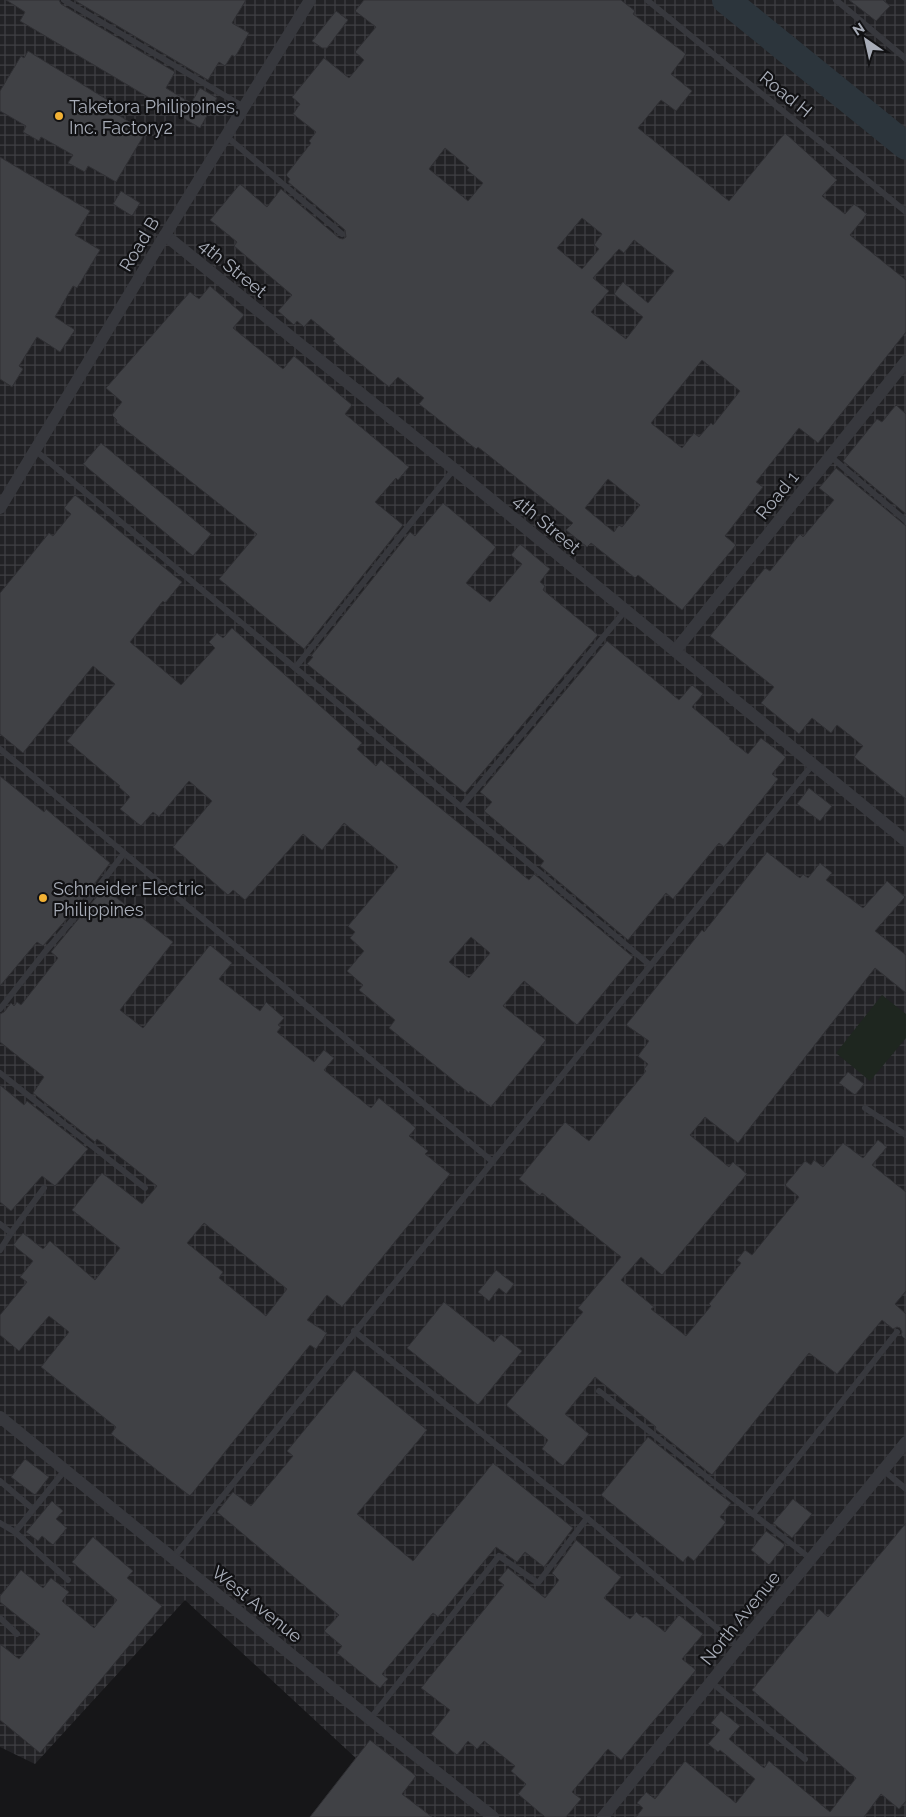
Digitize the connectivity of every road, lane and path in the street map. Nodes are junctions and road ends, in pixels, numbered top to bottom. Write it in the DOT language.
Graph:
graph roads {
  1 [pos="64,0"];
  2 [pos="310,0"];
  3 [pos="647,0"];
  4 [pos="836,0"];
  5 [pos="906,59"];
  6 [pos="244,107"];
  7 [pos="226,136"];
  8 [pos="906,212"];
  9 [pos="342,234"];
  10 [pos="165,235"];
  11 [pos="906,361"];
  12 [pos="36,451"];
  13 [pos="830,456"];
  14 [pos="454,469"];
  15 [pos="0,508"];
  16 [pos="906,521"];
  17 [pos="625,611"];
  18 [pos="675,651"];
  19 [pos="295,668"];
  20 [pos="0,749"];
  21 [pos="813,764"];
  22 [pos="461,807"];
  23 [pos="906,841"];
  24 [pos="124,853"];
  25 [pos="650,965"];
  26 [pos="0,1009"];
  27 [pos="0,1073"];
  28 [pos="865,1108"];
  29 [pos="906,1135"];
  30 [pos="493,1162"];
  31 [pos="44,1188"];
  32 [pos="145,1188"];
  33 [pos="0,1224"];
  34 [pos="11,1234"];
  35 [pos="0,1250"];
  36 [pos="354,1331"];
  37 [pos="897,1332"];
  38 [pos="599,1391"];
  39 [pos="0,1416"];
  40 [pos="906,1442"];
  41 [pos="64,1470"];
  42 [pos="883,1470"];
  43 [pos="0,1481"];
  44 [pos="906,1488"];
  45 [pos="33,1509"];
  46 [pos="752,1514"];
  47 [pos="588,1518"];
  48 [pos="0,1522"];
  49 [pos="15,1532"];
  50 [pos="173,1558"];
  51 [pos="811,1559"];
  52 [pos="68,1580"];
  53 [pos="0,1618"];
  54 [pos="17,1634"];
  55 [pos="739,1646"];
  56 [pos="711,1682"];
  57 [pos="370,1719"];
  58 [pos="805,1759"];
  59 [pos="493,1817"];
  60 [pos="603,1817"];
  1 -- 6 [label="lane"];
  2 -- 6 [label="street, Road B"];
  3 -- 8 [label="lane, Road H"];
  4 -- 5 [label="lane"];
  6 -- 7 [label="street, Road B"];
  7 -- 9 [label="lane"];
  7 -- 10 [label="street, Road B"];
  10 -- 12 [label="street, Road B"];
  10 -- 14 [label="street, 4th Street"];
  11 -- 13 [label="street, Road 1"];
  12 -- 15 [label="street, Road B"];
  12 -- 19 [label="lane"];
  13 -- 16 [label="lane"];
  13 -- 18 [label="street, Road 1"];
  14 -- 17 [label="street, 4th Street"];
  14 -- 19 [label="lane"];
  17 -- 18 [label="street, 4th Street"];
  17 -- 22 [label="lane"];
  18 -- 21 [label="street, 4th Street"];
  19 -- 22 [label="lane"];
  20 -- 24 [label="lane"];
  21 -- 23 [label="street, 4th Street"];
  21 -- 25 [label="lane"];
  22 -- 25 [label="lane"];
  24 -- 26 [label="lane"];
  24 -- 30 [label="lane"];
  25 -- 30 [label="lane"];
  27 -- 32 [label="lane"];
  28 -- 29 [label="lane"];
  30 -- 36 [label="lane"];
  31 -- 34 [label="lane"];
  33 -- 34 [label="lane"];
  34 -- 35 [label="lane"];
  36 -- 47 [label="lane"];
  36 -- 50 [label="lane"];
  37 -- 46 [label="lane"];
  38 -- 46 [label="lane"];
  39 -- 41 [label="street, West Avenue"];
  40 -- 42 [label="street, North Avenue"];
  41 -- 45 [label="lane"];
  41 -- 50 [label="street, West Avenue"];
  42 -- 44 [label="lane"];
  42 -- 51 [label="street, North Avenue"];
  43 -- 45 [label="lane"];
  45 -- 49 [label="lane"];
  46 -- 51 [label="lane"];
  47 -- 55 [label="lane"];
  47 -- 57 [label="lane"];
  48 -- 49 [label="lane"];
  49 -- 52 [label="lane"];
  50 -- 57 [label="street, West Avenue"];
  51 -- 55 [label="street, North Avenue"];
  53 -- 54 [label="lane"];
  55 -- 56 [label="street, North Avenue"];
  56 -- 58 [label="lane"];
  56 -- 60 [label="street, North Avenue"];
  57 -- 59 [label="street, West Avenue"];
}
